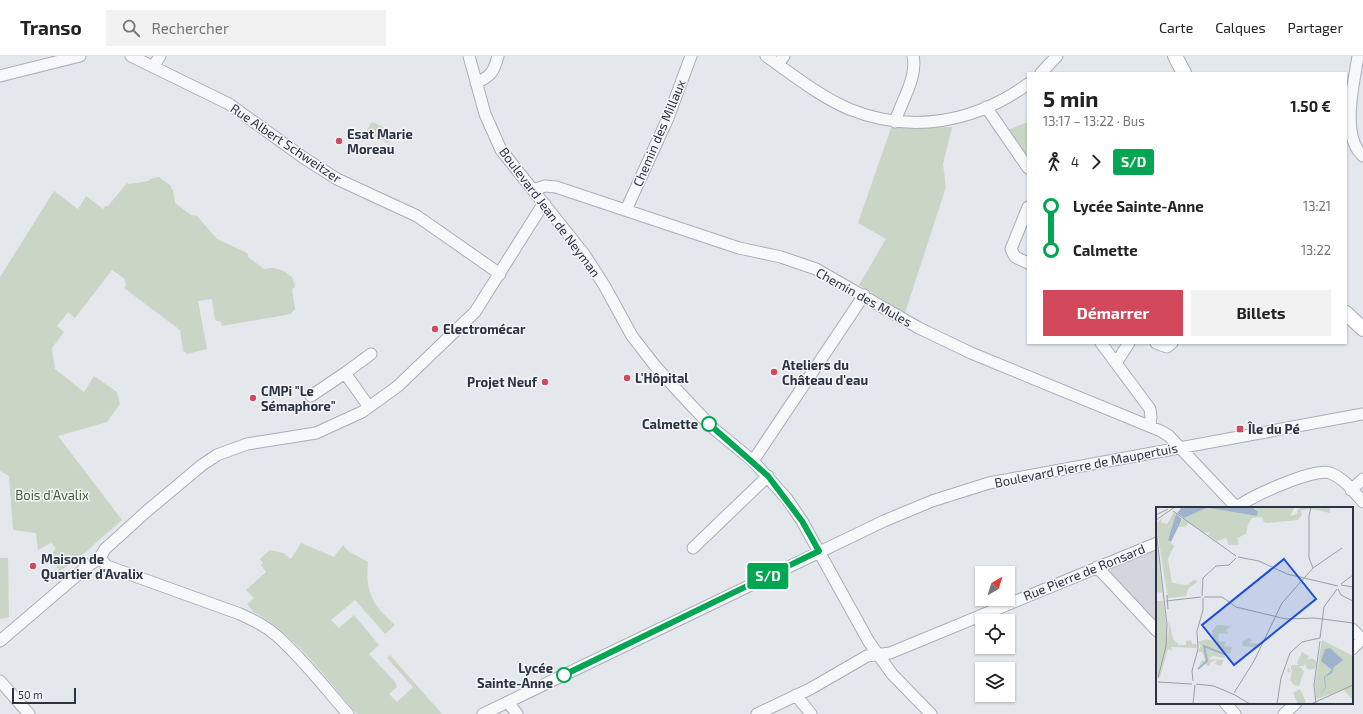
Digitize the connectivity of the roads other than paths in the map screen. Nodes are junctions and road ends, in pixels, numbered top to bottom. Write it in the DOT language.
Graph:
graph roads {
  1 [pos="80,56"];
  2 [pos="131,56"];
  3 [pos="160,56"];
  4 [pos="469,56"];
  5 [pos="498,56"];
  6 [pos="691,56"];
  7 [pos="766,56"];
  8 [pos="913,56"];
  9 [pos="1057,56"];
  10 [pos="1175,56"];
  11 [pos="1358,56"];
  12 [pos="781,60"];
  13 [pos="153,67"];
  14 [pos="1042,72"];
  15 [pos="1183,72"];
  16 [pos="0,76"];
  17 [pos="476,82"];
  18 [pos="1027,85"];
  19 [pos="986,107"];
  20 [pos="895,122"];
  21 [pos="1363,156"];
  22 [pos="1027,167"];
  23 [pos="533,190"];
  24 [pos="545,204"];
  25 [pos="1027,209"];
  26 [pos="626,210"];
  27 [pos="1027,263"];
  28 [pos="500,274"];
  29 [pos="864,295"];
  30 [pos="1347,314"];
  31 [pos="1362,327"];
  32 [pos="1102,344"];
  33 [pos="1128,344"];
  34 [pos="1159,344"];
  35 [pos="1171,344"];
  36 [pos="371,354"];
  37 [pos="1116,363"];
  38 [pos="345,373"];
  39 [pos="311,396"];
  40 [pos="369,406"];
  41 [pos="1363,414"];
  42 [pos="1150,425"];
  43 [pos="1180,448"];
  44 [pos="753,461"];
  45 [pos="768,476"];
  46 [pos="1363,479"];
  47 [pos="1352,490"];
  48 [pos="1363,502"];
  49 [pos="1236,507"];
  50 [pos="1238,507"];
  51 [pos="1156,542"];
  52 [pos="693,548"];
  53 [pos="819,551"];
  54 [pos="100,558"];
  55 [pos="1097,567"];
  56 [pos="1156,630"];
  57 [pos="1353,630"];
  58 [pos="1363,639"];
  59 [pos="1,640"];
  60 [pos="1353,648"];
  61 [pos="878,655"];
  62 [pos="0,681"];
  63 [pos="796,695"];
  64 [pos="508,702"];
  65 [pos="1226,704"];
  66 [pos="1295,704"];
  67 [pos="29,714"];
  68 [pos="348,714"];
  69 [pos="483,714"];
  70 [pos="517,714"];
  71 [pos="757,714"];
  72 [pos="811,714"];
  73 [pos="931,714"];
  74 [pos="1235,714"];
  75 [pos="1284,714"];
  1 -- 16 [label="street"];
  2 -- 13 [label="street, Rue Albert Schweitzer"];
  3 -- 13 [label="street"];
  4 -- 17 [label="street, Boulevard Jean de Neyman"];
  5 -- 17 [label="street"];
  6 -- 26 [label="street, Chemin des Millaux"];
  7 -- 12 [label="street"];
  8 -- 20 [label="street"];
  9 -- 14 [label="street"];
  10 -- 15 [label="main road"];
  11 -- 21 [label="street"];
  12 -- 20 [label="street"];
  13 -- 28 [label="street, Rue Albert Schweitzer"];
  17 -- 23 [label="street, Boulevard Jean de Neyman"];
  18 -- 19 [label="street"];
  19 -- 20 [label="street"];
  19 -- 22 [label="street"];
  23 -- 24 [label="street, Boulevard Jean de Neyman"];
  23 -- 26 [label="street, Chemin des Mules"];
  24 -- 28 [label="street"];
  24 -- 44 [label="street, Boulevard Jean de Neyman"];
  25 -- 27 [label="street"];
  26 -- 29 [label="street, Chemin des Mules"];
  28 -- 40 [label="street"];
  29 -- 42 [label="street, Chemin des Mules"];
  29 -- 44 [label="street"];
  30 -- 31 [label="main road"];
  32 -- 37 [label="street"];
  33 -- 37 [label="street"];
  34 -- 35 [label="street"];
  36 -- 38 [label="street"];
  37 -- 42 [label="street"];
  38 -- 39 [label="street"];
  38 -- 40 [label="street"];
  40 -- 54 [label="street"];
  41 -- 43 [label="street, Boulevard Pierre de Maupertuis"];
  42 -- 43 [label="street, Chemin des Mules"];
  43 -- 49 [label="street, Chemin des Mules"];
  43 -- 53 [label="street, Boulevard Pierre de Maupertuis"];
  44 -- 45 [label="street, Boulevard Jean de Neyman"];
  45 -- 52 [label="street"];
  45 -- 53 [label="street, Boulevard Jean de Neyman"];
  46 -- 47 [label="street"];
  47 -- 48 [label="street"];
  47 -- 50 [label="street"];
  51 -- 55 [label="street, Rue Pierre de Ronsard"];
  53 -- 61 [label="street, Boulevard Jean de Neyman"];
  53 -- 64 [label="street, Boulevard Pierre de Maupertuis"];
  54 -- 59 [label="street"];
  54 -- 68 [label="street"];
  55 -- 56 [label="street"];
  55 -- 61 [label="street, Rue Pierre de Ronsard"];
  57 -- 58 [label="street"];
  58 -- 60 [label="street"];
  61 -- 63 [label="street, Rue Pierre de Ronsard"];
  61 -- 73 [label="street, Boulevard Jean de Neyman"];
  62 -- 67 [label="street"];
  63 -- 71 [label="street, Rue Pierre de Ronsard"];
  63 -- 72 [label="street"];
  64 -- 69 [label="street, Boulevard Pierre de Maupertuis"];
  64 -- 70 [label="street"];
  65 -- 74 [label="street"];
  66 -- 75 [label="street"];
}
